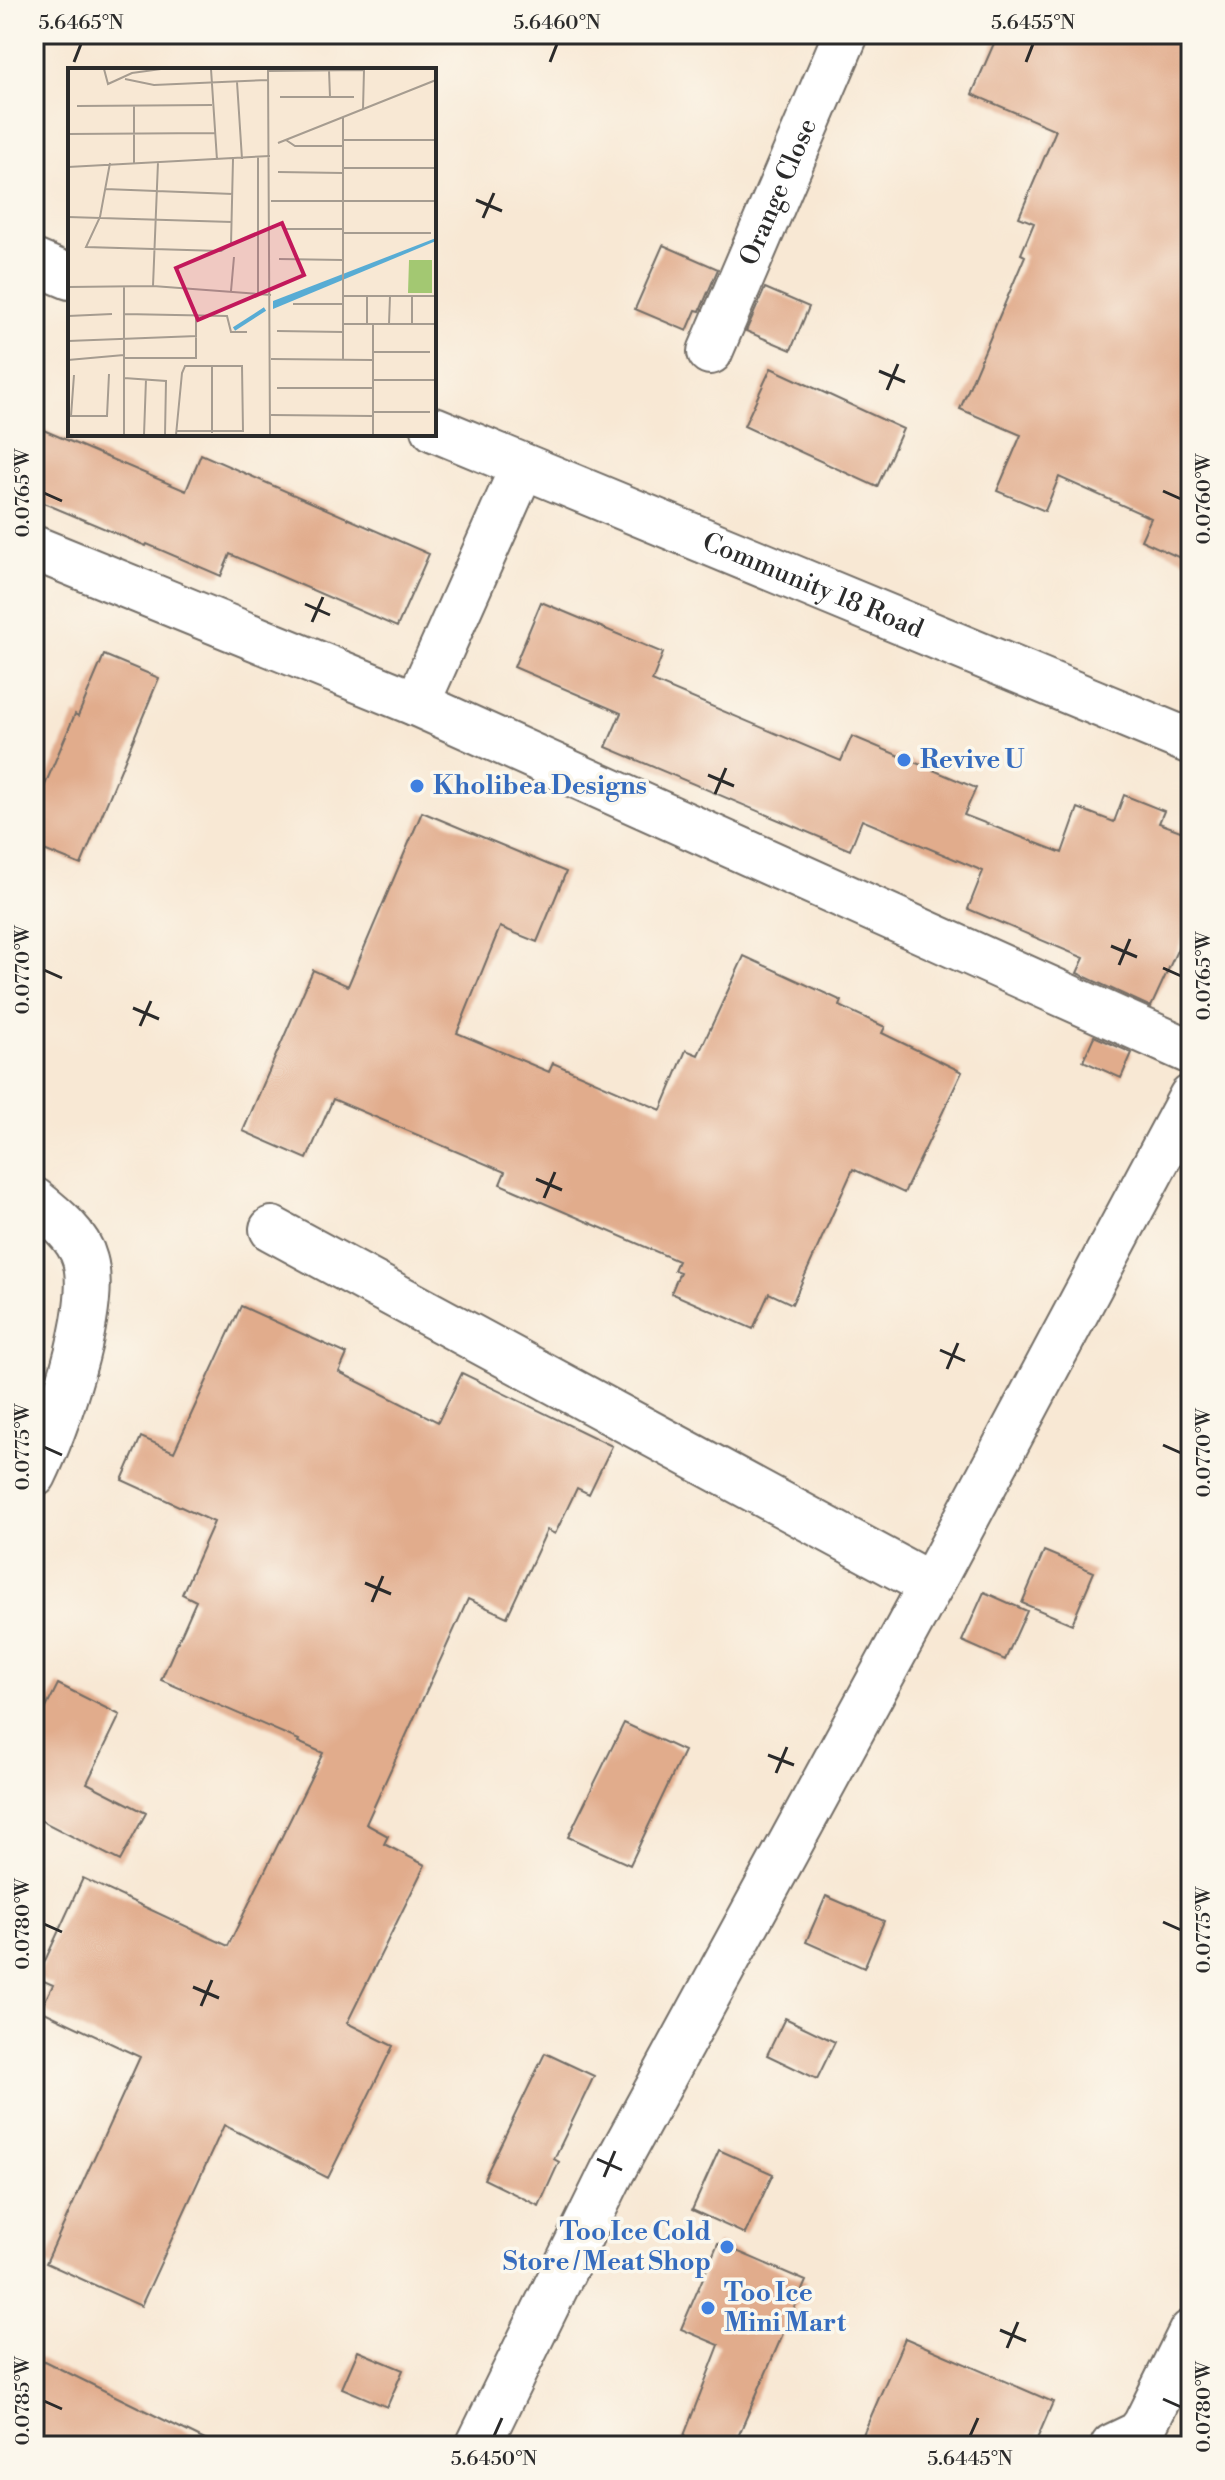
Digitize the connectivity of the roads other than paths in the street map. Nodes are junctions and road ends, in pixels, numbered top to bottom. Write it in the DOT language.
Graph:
graph roads {
  1 [pos="846,34"];
  2 [pos="34,262"];
  3 [pos="68,276"];
  4 [pos="710,352"];
  5 [pos="436,430"];
  6 [pos="523,466"];
  7 [pos="34,548"];
  8 [pos="417,704"];
  9 [pos="1191,742"];
  10 [pos="1191,1052"];
  11 [pos="1191,1097"];
  12 [pos="34,1200"];
  13 [pos="272,1229"];
  14 [pos="34,1475"];
  15 [pos="931,1585"];
  16 [pos="1191,2332"];
  17 [pos="478,2446"];
  18 [pos="1113,2446"];
  1 -- 4 [label="street, Orange Close"];
  2 -- 3 [label="street"];
  5 -- 6 [label="street, Community 18 Road"];
  6 -- 8 [label="street"];
  6 -- 9 [label="street, Community 18 Road"];
  7 -- 8 [label="street"];
  8 -- 10 [label="street"];
  11 -- 15 [label="street"];
  12 -- 14 [label="street"];
  13 -- 15 [label="street"];
  15 -- 17 [label="street"];
  16 -- 18 [label="street"];
}
